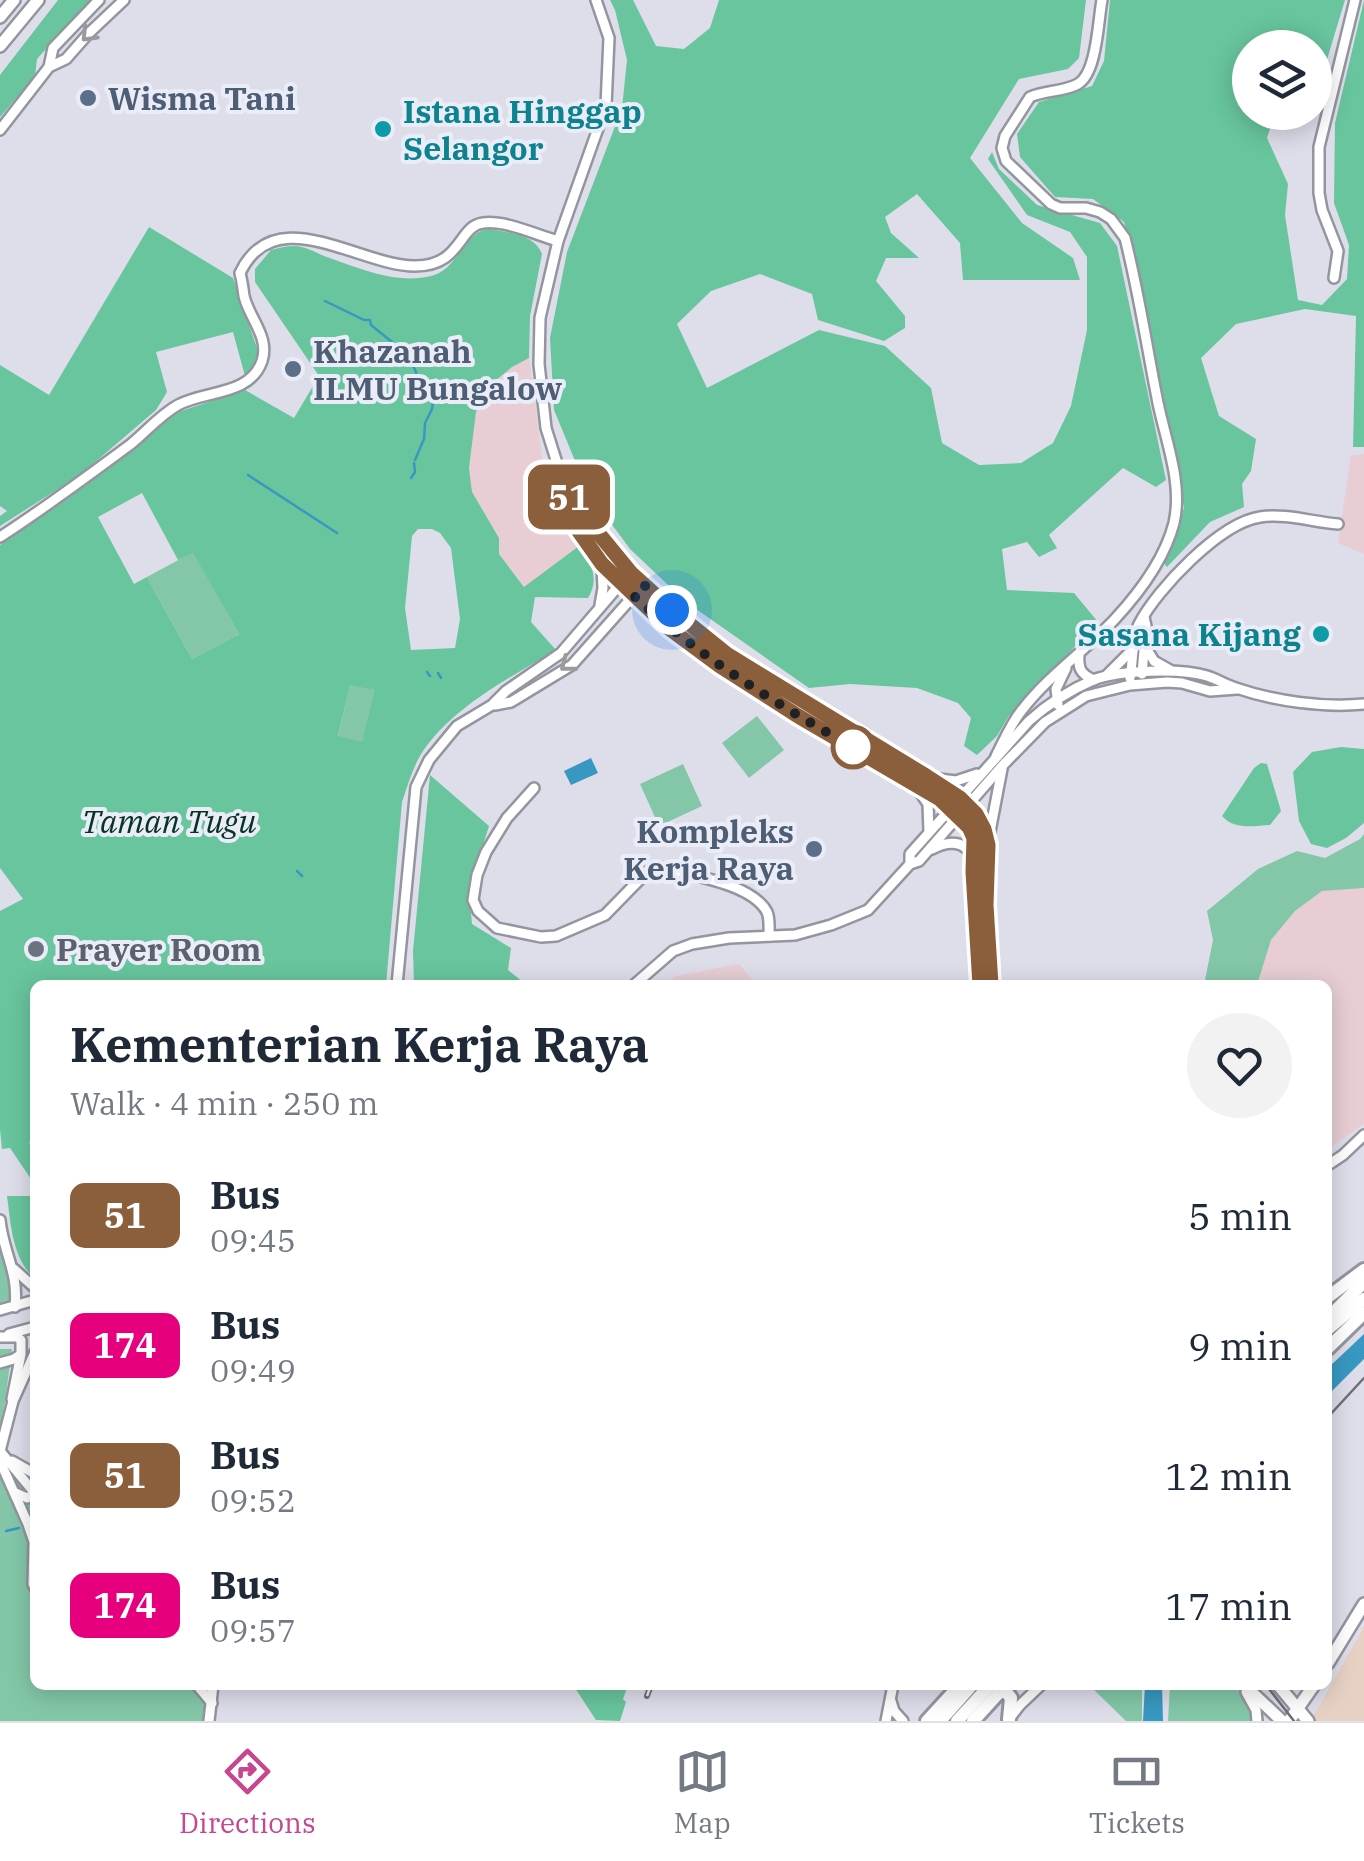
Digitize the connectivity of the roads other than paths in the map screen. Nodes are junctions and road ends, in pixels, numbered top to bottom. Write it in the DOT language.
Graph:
graph roads {
  1 [pos="14,0"];
  2 [pos="38,0"];
  3 [pos="99,0"];
  4 [pos="124,0"];
  5 [pos="596,0"];
  6 [pos="1102,0"];
  7 [pos="1354,0"];
  8 [pos="0,18"];
  9 [pos="0,46"];
  10 [pos="49,67"];
  11 [pos="0,130"];
  12 [pos="558,242"];
  13 [pos="1334,278"];
  14 [pos="567,495"];
  15 [pos="1338,524"];
  16 [pos="0,537"];
  17 [pos="602,564"];
  18 [pos="631,573"];
  19 [pos="621,584"];
  20 [pos="644,585"];
  21 [pos="634,596"];
  22 [pos="600,608"];
  23 [pos="615,618"];
  24 [pos="660,620"];
  25 [pos="1140,646"];
  26 [pos="1079,654"];
  27 [pos="1070,662"];
  28 [pos="1172,671"];
  29 [pos="1134,677"];
  30 [pos="1099,678"];
  31 [pos="1046,683"];
  32 [pos="1237,689"];
  33 [pos="1053,702"];
  34 [pos="1364,704"];
  35 [pos="492,705"];
  36 [pos="1059,713"];
  37 [pos="999,761"];
  38 [pos="982,773"];
  39 [pos="926,776"];
  40 [pos="913,782"];
  41 [pos="534,788"];
  42 [pos="964,802"];
  43 [pos="955,811"];
  44 [pos="929,832"];
  45 [pos="988,845"];
  46 [pos="927,852"];
  47 [pos="910,864"];
  48 [pos="973,872"];
  49 [pos="768,936"];
  50 [pos="399,980"];
  51 [pos="640,980"];
  52 [pos="980,980"];
  53 [pos="991,980"];
  54 [pos="1364,1135"];
  55 [pos="1332,1162"];
  56 [pos="0,1220"];
  57 [pos="14,1269"];
  58 [pos="1364,1270"];
  59 [pos="1364,1282"];
  60 [pos="30,1283"];
  61 [pos="1332,1294"];
  62 [pos="1364,1300"];
  63 [pos="30,1302"];
  64 [pos="15,1306"];
  65 [pos="0,1310"];
  66 [pos="1364,1313"];
  67 [pos="1332,1314"];
  68 [pos="30,1326"];
  69 [pos="1332,1326"];
  70 [pos="0,1336"];
  71 [pos="1332,1344"];
  72 [pos="21,1354"];
  73 [pos="2,1363"];
  74 [pos="30,1363"];
  75 [pos="16,1376"];
  76 [pos="13,1402"];
  77 [pos="1,1455"];
  78 [pos="30,1471"];
  79 [pos="30,1488"];
  80 [pos="14,1491"];
  81 [pos="30,1497"];
  82 [pos="30,1521"];
  83 [pos="28,1524"];
  84 [pos="30,1530"];
  85 [pos="1364,1604"];
  86 [pos="1360,1618"];
  87 [pos="1332,1657"];
  88 [pos="201,1690"];
  89 [pos="213,1690"];
  90 [pos="892,1690"];
  91 [pos="956,1690"];
  92 [pos="966,1690"];
  93 [pos="995,1690"];
  94 [pos="997,1690"];
  95 [pos="1003,1690"];
  96 [pos="1036,1690"];
  97 [pos="1245,1690"];
  98 [pos="1248,1690"];
  99 [pos="1282,1690"];
  100 [pos="1311,1690"];
  101 [pos="890,1698"];
  102 [pos="212,1703"];
  103 [pos="1299,1709"];
  104 [pos="934,1719"];
  105 [pos="1009,1720"];
  106 [pos="209,1721"];
  107 [pos="886,1721"];
  108 [pos="903,1721"];
  109 [pos="915,1721"];
  110 [pos="957,1721"];
  111 [pos="973,1721"];
  112 [pos="1258,1721"];
  113 [pos="1286,1721"];
  114 [pos="1308,1721"];
  1 -- 8 [label="main road"];
  2 -- 9 [label="main road"];
  3 -- 10 [label="street"];
  4 -- 10 [label="street, one-way"];
  5 -- 12 [label="street"];
  6 -- 26 [label="street"];
  7 -- 13 [label="street"];
  10 -- 11 [label="street"];
  12 -- 14 [label="street"];
  12 -- 16 [label="street"];
  14 -- 17 [label="street"];
  14 -- 18 [label="street"];
  15 -- 25 [label="street"];
  17 -- 19 [label="street"];
  17 -- 22 [label="street"];
  18 -- 19 [label="street"];
  18 -- 20 [label="street"];
  19 -- 21 [label="street"];
  19 -- 22 [label="street"];
  20 -- 21 [label="street"];
  20 -- 39 [label="street"];
  21 -- 23 [label="street"];
  21 -- 24 [label="street"];
  22 -- 35 [label="street"];
  23 -- 24 [label="street"];
  23 -- 35 [label="street, one-way"];
  24 -- 40 [label="street"];
  25 -- 28 [label="street"];
  25 -- 29 [label="street"];
  25 -- 30 [label="street"];
  26 -- 27 [label="street"];
  26 -- 30 [label="street"];
  27 -- 31 [label="street"];
  27 -- 33 [label="street"];
  28 -- 29 [label="street"];
  28 -- 32 [label="street"];
  29 -- 30 [label="street"];
  29 -- 32 [label="street"];
  29 -- 36 [label="street"];
  30 -- 33 [label="street"];
  31 -- 33 [label="street"];
  31 -- 37 [label="street"];
  32 -- 34 [label="street"];
  33 -- 36 [label="street"];
  33 -- 37 [label="street"];
  35 -- 50 [label="street"];
  36 -- 37 [label="street"];
  37 -- 38 [label="street"];
  37 -- 42 [label="street"];
  37 -- 45 [label="street"];
  38 -- 39 [label="street"];
  38 -- 42 [label="street"];
  39 -- 42 [label="street"];
  40 -- 43 [label="street"];
  40 -- 44 [label="street"];
  41 -- 49 [label="street"];
  42 -- 43 [label="street"];
  42 -- 45 [label="street"];
  43 -- 44 [label="street"];
  43 -- 46 [label="street"];
  43 -- 48 [label="street"];
  44 -- 47 [label="street"];
  45 -- 53 [label="street"];
  46 -- 47 [label="street"];
  46 -- 48 [label="street"];
  47 -- 49 [label="street"];
  48 -- 52 [label="street"];
  49 -- 51 [label="street"];
  54 -- 55 [label="street"];
  56 -- 57 [label="street"];
  57 -- 60 [label="street"];
  57 -- 64 [label="street"];
  58 -- 61 [label="highway"];
  59 -- 67 [label="highway"];
  62 -- 69 [label="highway"];
  63 -- 64 [label="street"];
  64 -- 65 [label="street"];
  66 -- 71 [label="highway"];
  68 -- 70 [label="street"];
  70 -- 72 [label="street"];
  72 -- 73 [label="street"];
  72 -- 75 [label="street"];
  73 -- 75 [label="street"];
  74 -- 76 [label="street"];
  75 -- 76 [label="street"];
  76 -- 77 [label="street"];
  77 -- 78 [label="street"];
  77 -- 79 [label="street"];
  77 -- 80 [label="street"];
  80 -- 81 [label="street"];
  80 -- 83 [label="street"];
  82 -- 83 [label="street"];
  83 -- 84 [label="street"];
  85 -- 86 [label="main road"];
  86 -- 87 [label="main road"];
  88 -- 102 [label="street"];
  89 -- 102 [label="street"];
  90 -- 101 [label="street"];
  91 -- 104 [label="highway"];
  92 -- 104 [label="highway"];
  93 -- 110 [label="highway"];
  94 -- 111 [label="highway"];
  95 -- 105 [label="highway"];
  96 -- 105 [label="street"];
  97 -- 112 [label="street"];
  98 -- 113 [label="main road"];
  99 -- 103 [label="main road"];
  100 -- 103 [label="main road"];
  101 -- 107 [label="street"];
  101 -- 108 [label="street"];
  102 -- 106 [label="street"];
  103 -- 113 [label="main road"];
  103 -- 114 [label="main road"];
  104 -- 109 [label="street"];
}
